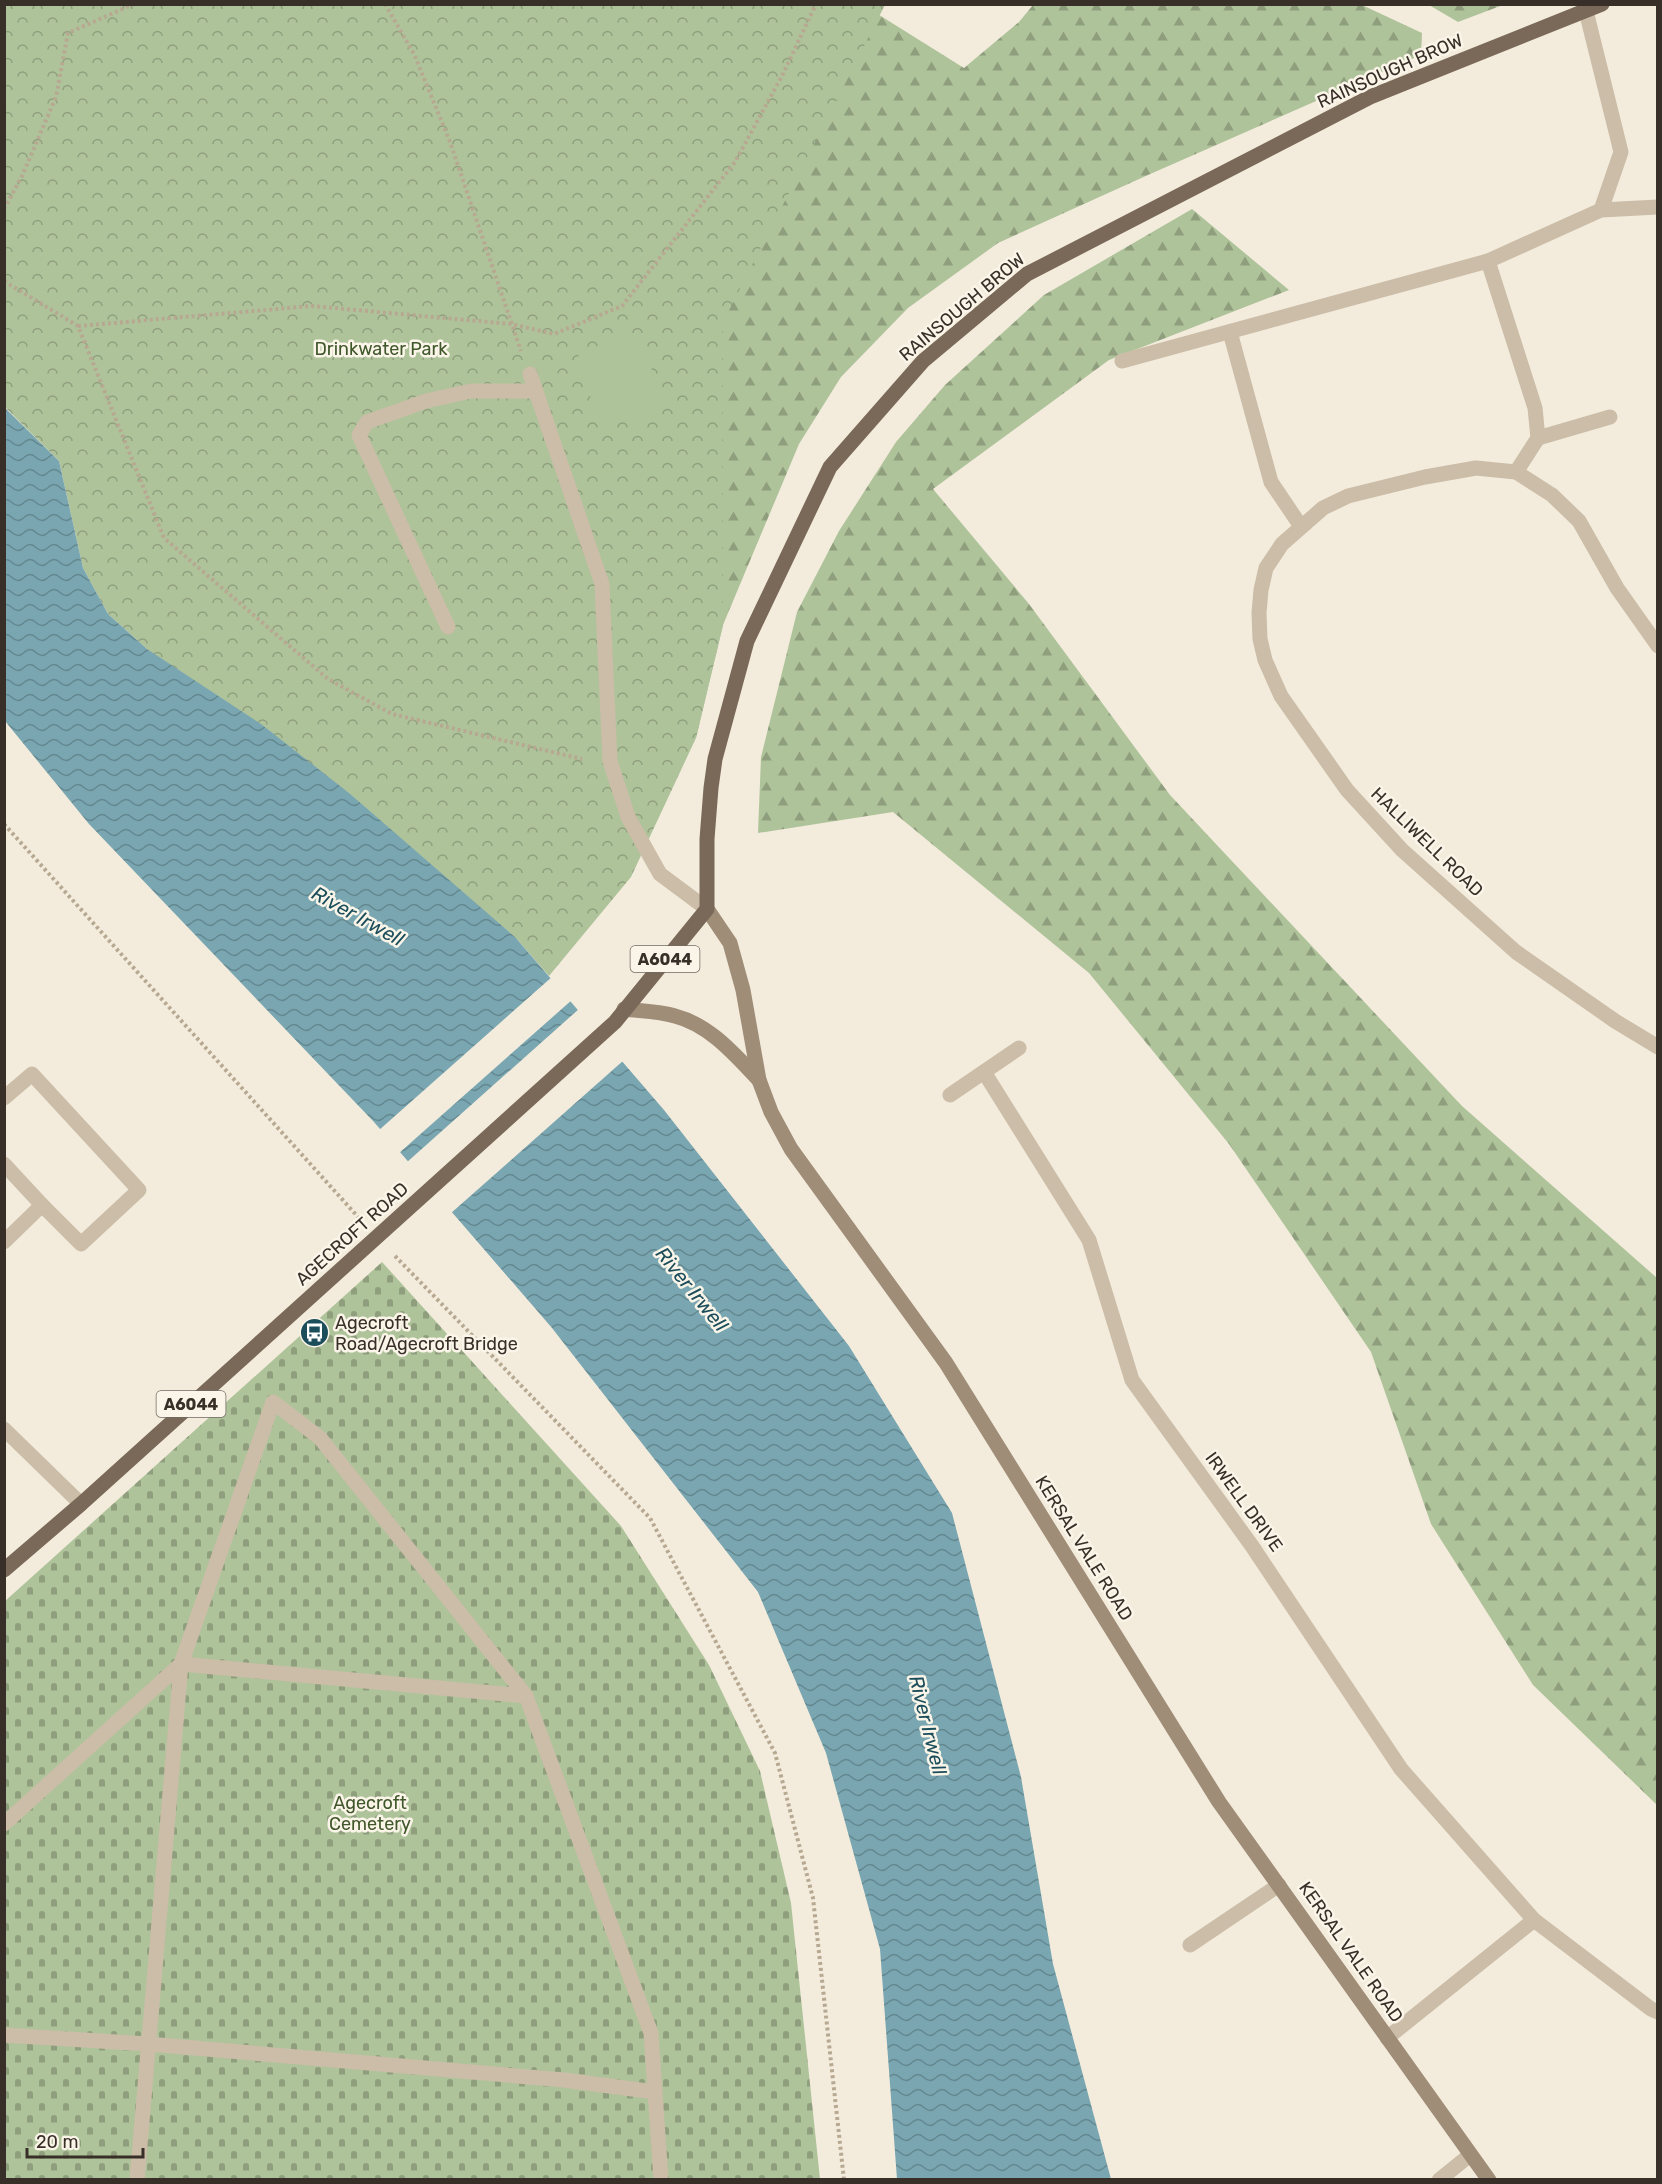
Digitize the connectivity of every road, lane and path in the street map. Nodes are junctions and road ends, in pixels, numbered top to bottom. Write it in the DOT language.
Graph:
graph roads {
  1 [pos="134,4"];
  2 [pos="384,4"];
  3 [pos="816,4"];
  4 [pos="1602,4"];
  5 [pos="1586,10"];
  6 [pos="1658,207"];
  7 [pos="4,209"];
  8 [pos="1601,210"];
  9 [pos="1488,261"];
  10 [pos="4,281"];
  11 [pos="511,324"];
  12 [pos="78,326"];
  13 [pos="1230,332"];
  14 [pos="1122,361"];
  15 [pos="530,374"];
  16 [pos="535,391"];
  17 [pos="1610,417"];
  18 [pos="1538,438"];
  19 [pos="1516,472"];
  20 [pos="1300,525"];
  21 [pos="448,627"];
  22 [pos="1658,646"];
  23 [pos="610,761"];
  24 [pos="4,824"];
  25 [pos="707,909"];
  26 [pos="624,1009"];
  27 [pos="1658,1047"];
  28 [pos="1019,1048"];
  29 [pos="984,1072"];
  30 [pos="759,1080"];
  31 [pos="950,1095"];
  32 [pos="4,1098"];
  33 [pos="4,1164"];
  34 [pos="42,1205"];
  35 [pos="377,1238"];
  36 [pos="4,1242"];
  37 [pos="4,1429"];
  38 [pos="81,1504"];
  39 [pos="4,1570"];
  40 [pos="182,1664"];
  41 [pos="526,1696"];
  42 [pos="4,1824"];
  43 [pos="1279,1885"];
  44 [pos="1534,1920"];
  45 [pos="1190,1945"];
  46 [pos="1658,2012"];
  47 [pos="4,2035"];
  48 [pos="1387,2038"];
  49 [pos="148,2044"];
  50 [pos="655,2092"];
  51 [pos="1470,2155"];
  52 [pos="137,2180"];
  53 [pos="661,2180"];
  54 [pos="844,2180"];
  55 [pos="1439,2180"];
  56 [pos="1489,2180"];
  1 -- 7 [label="path"];
  2 -- 11 [label="path"];
  3 -- 11 [label="path"];
  4 -- 5 [label="main road, RAINSOUGH BROW"];
  5 -- 8 [label="street"];
  5 -- 25 [label="main road, RAINSOUGH BROW"];
  6 -- 8 [label="street"];
  8 -- 9 [label="street"];
  9 -- 13 [label="street"];
  9 -- 18 [label="street"];
  10 -- 12 [label="path"];
  11 -- 12 [label="path"];
  11 -- 15 [label="path"];
  12 -- 23 [label="path"];
  13 -- 14 [label="street"];
  13 -- 20 [label="street"];
  15 -- 16 [label="street"];
  16 -- 21 [label="street"];
  16 -- 23 [label="street"];
  17 -- 18 [label="street"];
  18 -- 19 [label="street"];
  19 -- 20 [label="street, HALLIWELL ROAD"];
  19 -- 22 [label="street, HALLIWELL ROAD"];
  20 -- 27 [label="street, HALLIWELL ROAD"];
  23 -- 25 [label="street"];
  24 -- 35 [label="path"];
  25 -- 26 [label="main road, AGECROFT ROAD / A6044"];
  25 -- 30 [label="street, KERSAL VALE ROAD"];
  26 -- 30 [label="street"];
  26 -- 35 [label="main road, AGECROFT ROAD / A6044"];
  28 -- 29 [label="street"];
  29 -- 31 [label="street"];
  29 -- 44 [label="street, IRWELL DRIVE"];
  30 -- 43 [label="street, KERSAL VALE ROAD"];
  32 -- 34 [label="street"];
  33 -- 34 [label="street"];
  34 -- 36 [label="street"];
  35 -- 38 [label="main road, AGECROFT ROAD / A6044"];
  35 -- 54 [label="path"];
  37 -- 38 [label="street"];
  38 -- 39 [label="main road, AGECROFT ROAD / A6044"];
  40 -- 41 [label="street"];
  40 -- 41 [label="street"];
  40 -- 42 [label="street"];
  40 -- 49 [label="street"];
  41 -- 50 [label="street"];
  43 -- 45 [label="street"];
  43 -- 48 [label="street, KERSAL VALE ROAD"];
  44 -- 46 [label="street, IRWELL DRIVE"];
  44 -- 48 [label="street"];
  47 -- 49 [label="street"];
  48 -- 51 [label="street, KERSAL VALE ROAD"];
  49 -- 50 [label="street"];
  49 -- 52 [label="street"];
  50 -- 53 [label="street"];
  51 -- 55 [label="street"];
  51 -- 56 [label="street, KERSAL VALE ROAD"];
}
